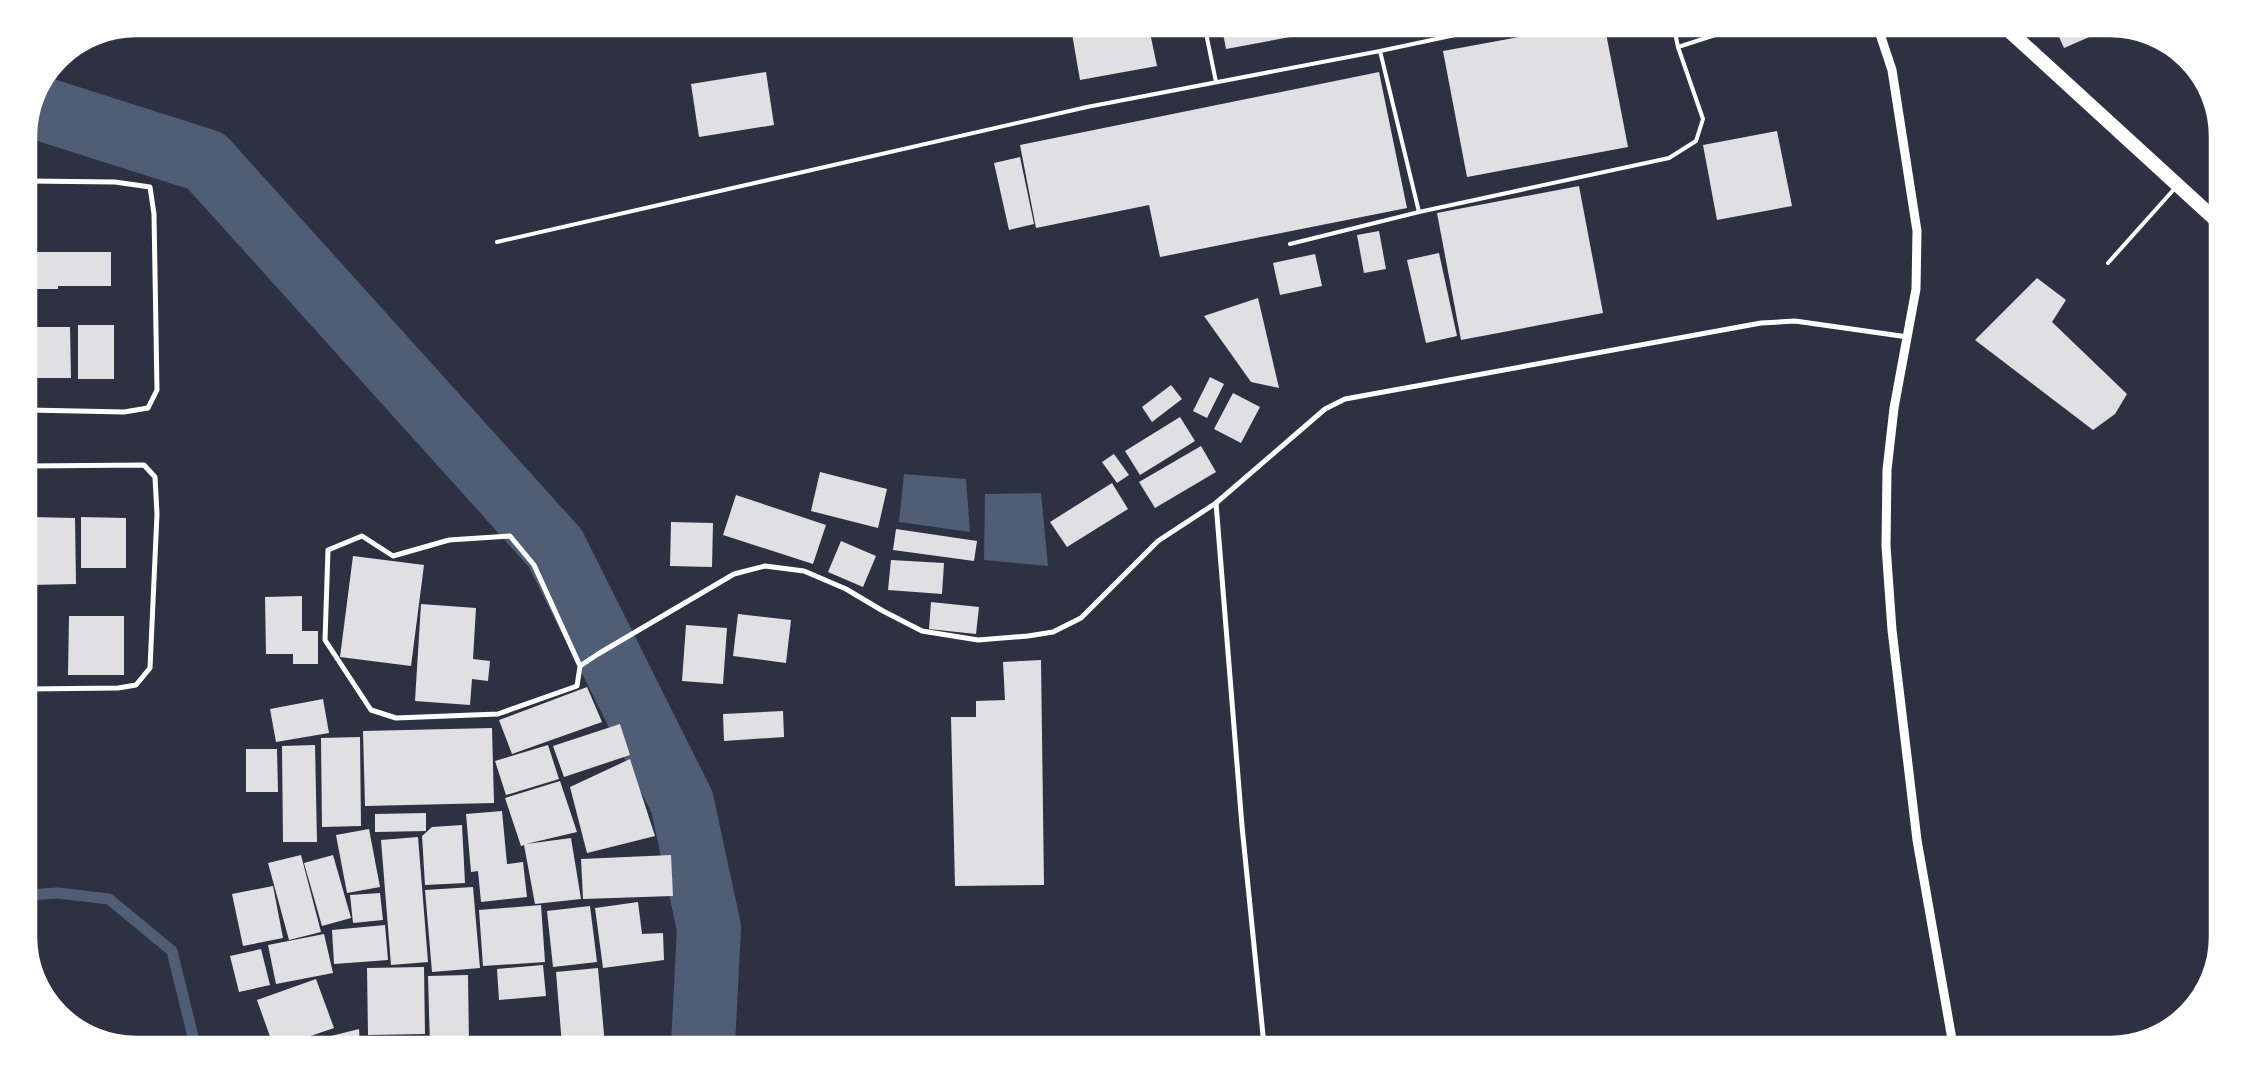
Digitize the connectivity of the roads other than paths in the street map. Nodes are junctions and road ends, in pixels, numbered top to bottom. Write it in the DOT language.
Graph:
graph roads {
  1 [pos="1207,36"];
  2 [pos="1450,36"];
  3 [pos="1676,36"];
  4 [pos="1712,36"];
  5 [pos="1881,36"];
  6 [pos="2015,36"];
  7 [pos="1678,47"];
  8 [pos="1380,51"];
  9 [pos="1216,82"];
  10 [pos="36,181"];
  11 [pos="2177,185"];
  12 [pos="1419,212"];
  13 [pos="2210,215"];
  14 [pos="497,242"];
  15 [pos="1290,244"];
  16 [pos="2108,263"];
  17 [pos="1908,337"];
  18 [pos="36,410"];
  19 [pos="36,466"];
  20 [pos="1216,503"];
  21 [pos="580,666"];
  22 [pos="36,689"];
  23 [pos="1263,1037"];
  24 [pos="1951,1037"];
  1 -- 9 [label="lane"];
  2 -- 8 [label="lane"];
  3 -- 7 [label="lane"];
  4 -- 7 [label="lane"];
  5 -- 17 [label="street"];
  6 -- 11 [label="highway"];
  7 -- 12 [label="lane"];
  8 -- 9 [label="lane"];
  8 -- 12 [label="lane"];
  9 -- 14 [label="lane"];
  10 -- 18 [label="street"];
  11 -- 13 [label="highway"];
  11 -- 16 [label="lane"];
  12 -- 15 [label="lane"];
  17 -- 20 [label="street"];
  17 -- 24 [label="street"];
  19 -- 22 [label="street"];
  20 -- 21 [label="street"];
  20 -- 23 [label="street"];
  21 -- 21 [label="street"];
}
